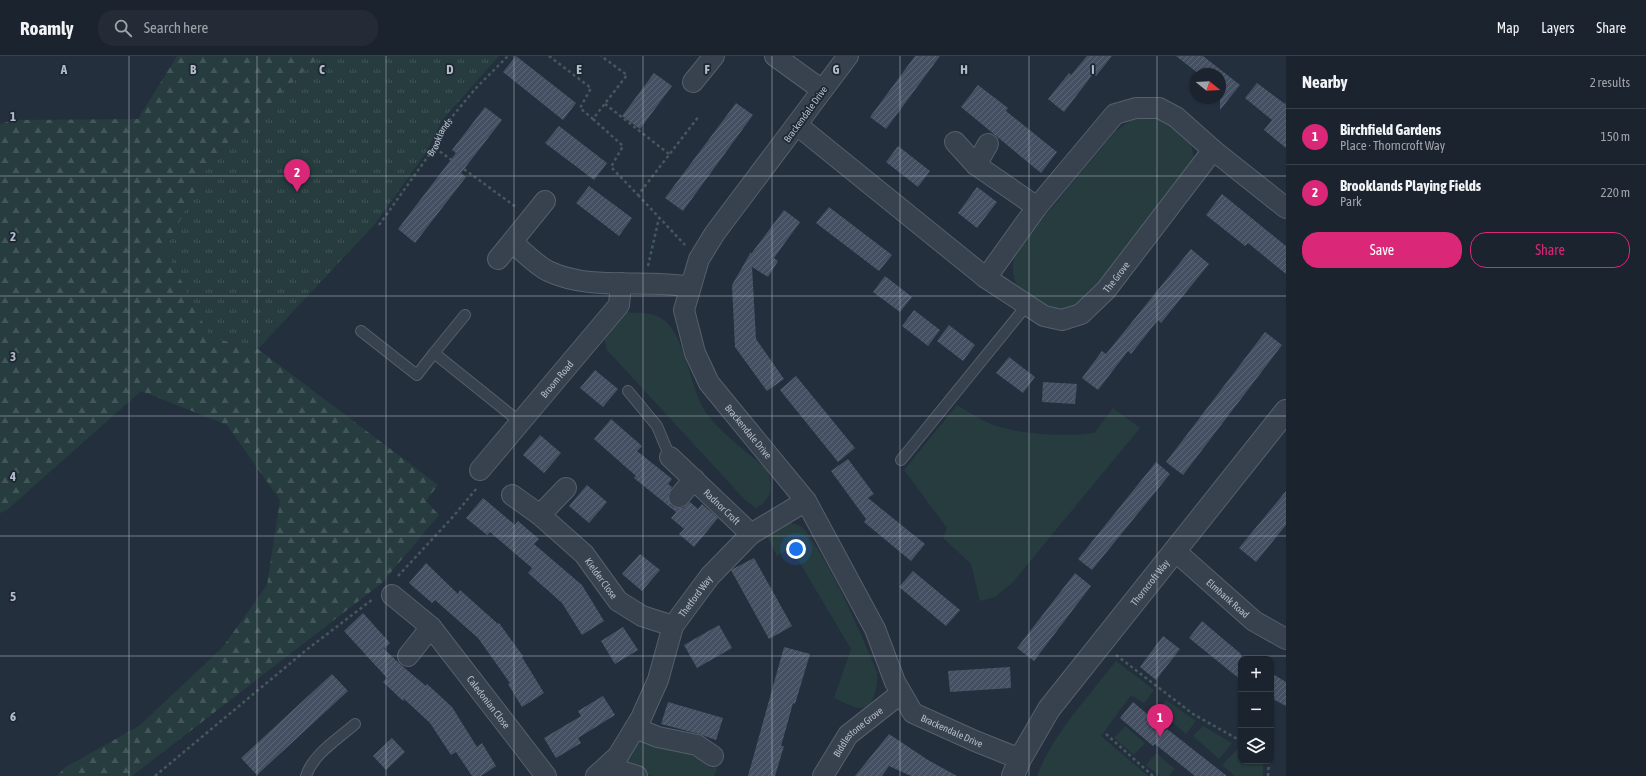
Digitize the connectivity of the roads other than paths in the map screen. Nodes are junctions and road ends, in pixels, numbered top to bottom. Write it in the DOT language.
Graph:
graph roads {
  1 [pos="714,56"];
  2 [pos="775,56"];
  3 [pos="848,56"];
  4 [pos="693,82"];
  5 [pos="822,90"];
  6 [pos="797,125"];
  7 [pos="954,142"];
  8 [pos="988,144"];
  9 [pos="1213,150"];
  10 [pos="976,165"];
  11 [pos="545,201"];
  12 [pos="1037,207"];
  13 [pos="1286,208"];
  14 [pos="513,243"];
  15 [pos="498,259"];
  16 [pos="986,278"];
  17 [pos="621,283"];
  18 [pos="690,287"];
  19 [pos="1027,305"];
  20 [pos="465,315"];
  21 [pos="361,331"];
  22 [pos="434,353"];
  23 [pos="628,391"];
  24 [pos="1286,411"];
  25 [pos="520,422"];
  26 [pos="670,457"];
  27 [pos="901,460"];
  28 [pos="480,470"];
  29 [pos="694,479"];
  30 [pos="566,488"];
  31 [pos="512,495"];
  32 [pos="679,497"];
  33 [pos="806,501"];
  34 [pos="540,515"];
  35 [pos="751,534"];
  36 [pos="1175,551"];
  37 [pos="389,589"];
  38 [pos="673,626"];
  39 [pos="431,627"];
  40 [pos="1286,639"];
  41 [pos="408,656"];
  42 [pos="900,694"];
  43 [pos="355,724"];
  44 [pos="635,728"];
  45 [pos="714,756"];
  46 [pos="1016,767"];
  47 [pos="603,770"];
  48 [pos="306,776"];
  49 [pos="546,776"];
  50 [pos="637,776"];
  51 [pos="823,776"];
  1 -- 4 [label="street"];
  2 -- 5 [label="street"];
  3 -- 5 [label="street, Brackendale Drive"];
  5 -- 6 [label="street, Brackendale Drive"];
  6 -- 16 [label="street, The Grove"];
  6 -- 18 [label="street, Brackendale Drive"];
  7 -- 10 [label="street"];
  8 -- 10 [label="street"];
  9 -- 12 [label="street"];
  9 -- 13 [label="street"];
  9 -- 19 [label="street, The Grove"];
  10 -- 12 [label="street"];
  11 -- 14 [label="street"];
  12 -- 16 [label="street"];
  14 -- 15 [label="street"];
  14 -- 17 [label="street"];
  16 -- 19 [label="street, The Grove"];
  17 -- 18 [label="street"];
  17 -- 25 [label="street, Broom Road"];
  18 -- 33 [label="street, Brackendale Drive"];
  19 -- 27 [label="lane"];
  20 -- 22 [label="lane"];
  21 -- 22 [label="lane"];
  22 -- 25 [label="lane"];
  23 -- 26 [label="lane"];
  24 -- 36 [label="street, Thorncroft Way"];
  25 -- 28 [label="street, Broom Road"];
  26 -- 29 [label="street, Radnor Croft"];
  29 -- 32 [label="street"];
  29 -- 35 [label="street, Radnor Croft"];
  30 -- 34 [label="street"];
  31 -- 34 [label="street, Kielder Close"];
  33 -- 35 [label="street, Thetford Way"];
  33 -- 42 [label="street, Brackendale Drive"];
  34 -- 38 [label="street, Kielder Close"];
  35 -- 38 [label="street, Thetford Way"];
  36 -- 40 [label="street, Elmbank Road"];
  36 -- 46 [label="street, Thorncroft Way"];
  37 -- 39 [label="street, Caledonian Close"];
  38 -- 44 [label="street, Thetford Way"];
  39 -- 41 [label="street"];
  39 -- 49 [label="street, Caledonian Close"];
  42 -- 46 [label="street, Brackendale Drive"];
  42 -- 51 [label="street, Biddlestone Grove"];
  43 -- 48 [label="lane"];
  44 -- 45 [label="street"];
  44 -- 47 [label="street, Thetford Way"];
  47 -- 50 [label="street, Thetford Way"];
}
